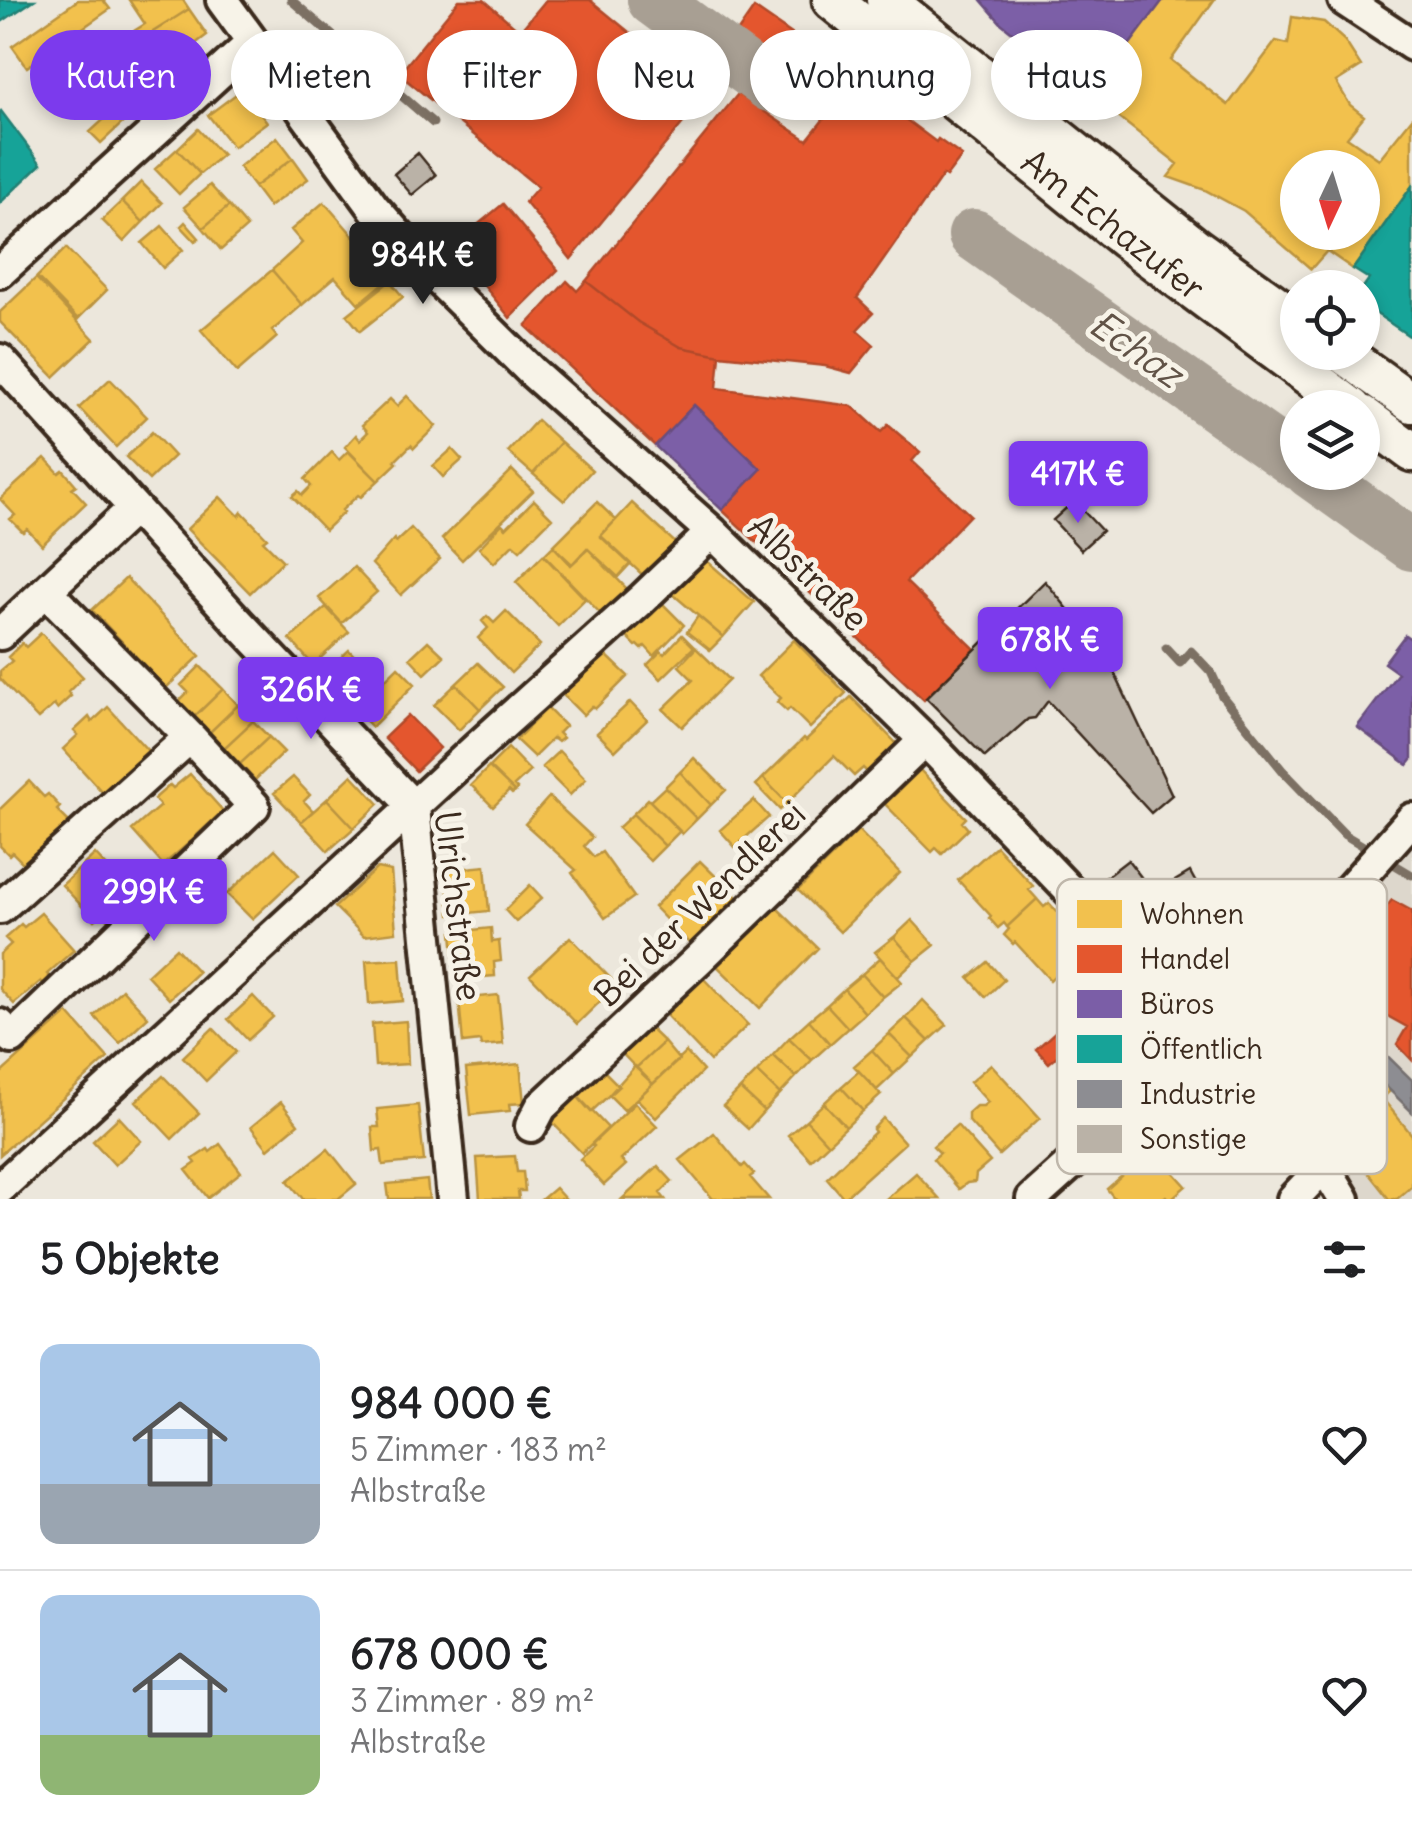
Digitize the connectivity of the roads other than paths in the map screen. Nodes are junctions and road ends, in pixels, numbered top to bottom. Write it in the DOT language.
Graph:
graph roads {
  1 [pos="222,0"];
  2 [pos="832,0"];
  3 [pos="886,0"];
  4 [pos="1344,0"];
  5 [pos="243,30"];
  6 [pos="1412,45"];
  7 [pos="231,62"];
  8 [pos="309,120"];
  9 [pos="0,272"];
  10 [pos="1280,308"];
  11 [pos="0,360"];
  12 [pos="1366,370"];
  13 [pos="1328,390"];
  14 [pos="1412,403"];
  15 [pos="1380,428"];
  16 [pos="1412,452"];
  17 [pos="133,509"];
  18 [pos="712,532"];
  19 [pos="46,591"];
  20 [pos="0,634"];
  21 [pos="190,738"];
  22 [pos="926,740"];
  23 [pos="414,807"];
  24 [pos="1406,826"];
  25 [pos="1059,879"];
  26 [pos="1359,879"];
  27 [pos="0,908"];
  28 [pos="0,1025"];
  29 [pos="531,1126"];
  30 [pos="1060,1174"];
  31 [pos="1317,1174"];
  32 [pos="1329,1174"];
  33 [pos="0,1188"];
  34 [pos="453,1199"];
  35 [pos="1032,1199"];
  36 [pos="1294,1199"];
  37 [pos="1344,1199"];
  1 -- 5 [label="street, Albstraße"];
  2 -- 13 [label="main road, Am Echazufer"];
  3 -- 10 [label="main road, Am Echazufer"];
  4 -- 6 [label="street"];
  7 -- 9 [label="street"];
  8 -- 18 [label="street, Albstraße"];
  11 -- 17 [label="street, Ulrichstraße"];
  12 -- 14 [label="main road"];
  15 -- 16 [label="main road"];
  17 -- 19 [label="street"];
  17 -- 23 [label="street, Ulrichstraße"];
  18 -- 22 [label="street, Albstraße"];
  18 -- 23 [label="street"];
  19 -- 20 [label="street"];
  19 -- 21 [label="street"];
  21 -- 27 [label="street"];
  21 -- 28 [label="street"];
  22 -- 25 [label="street, Albstraße"];
  22 -- 29 [label="street, Bei der Wendlerei"];
  23 -- 33 [label="street"];
  23 -- 34 [label="street, Ulrichstraße"];
  24 -- 26 [label="street"];
  30 -- 35 [label="street"];
  31 -- 36 [label="street"];
  32 -- 37 [label="street, Albstraße"];
}
